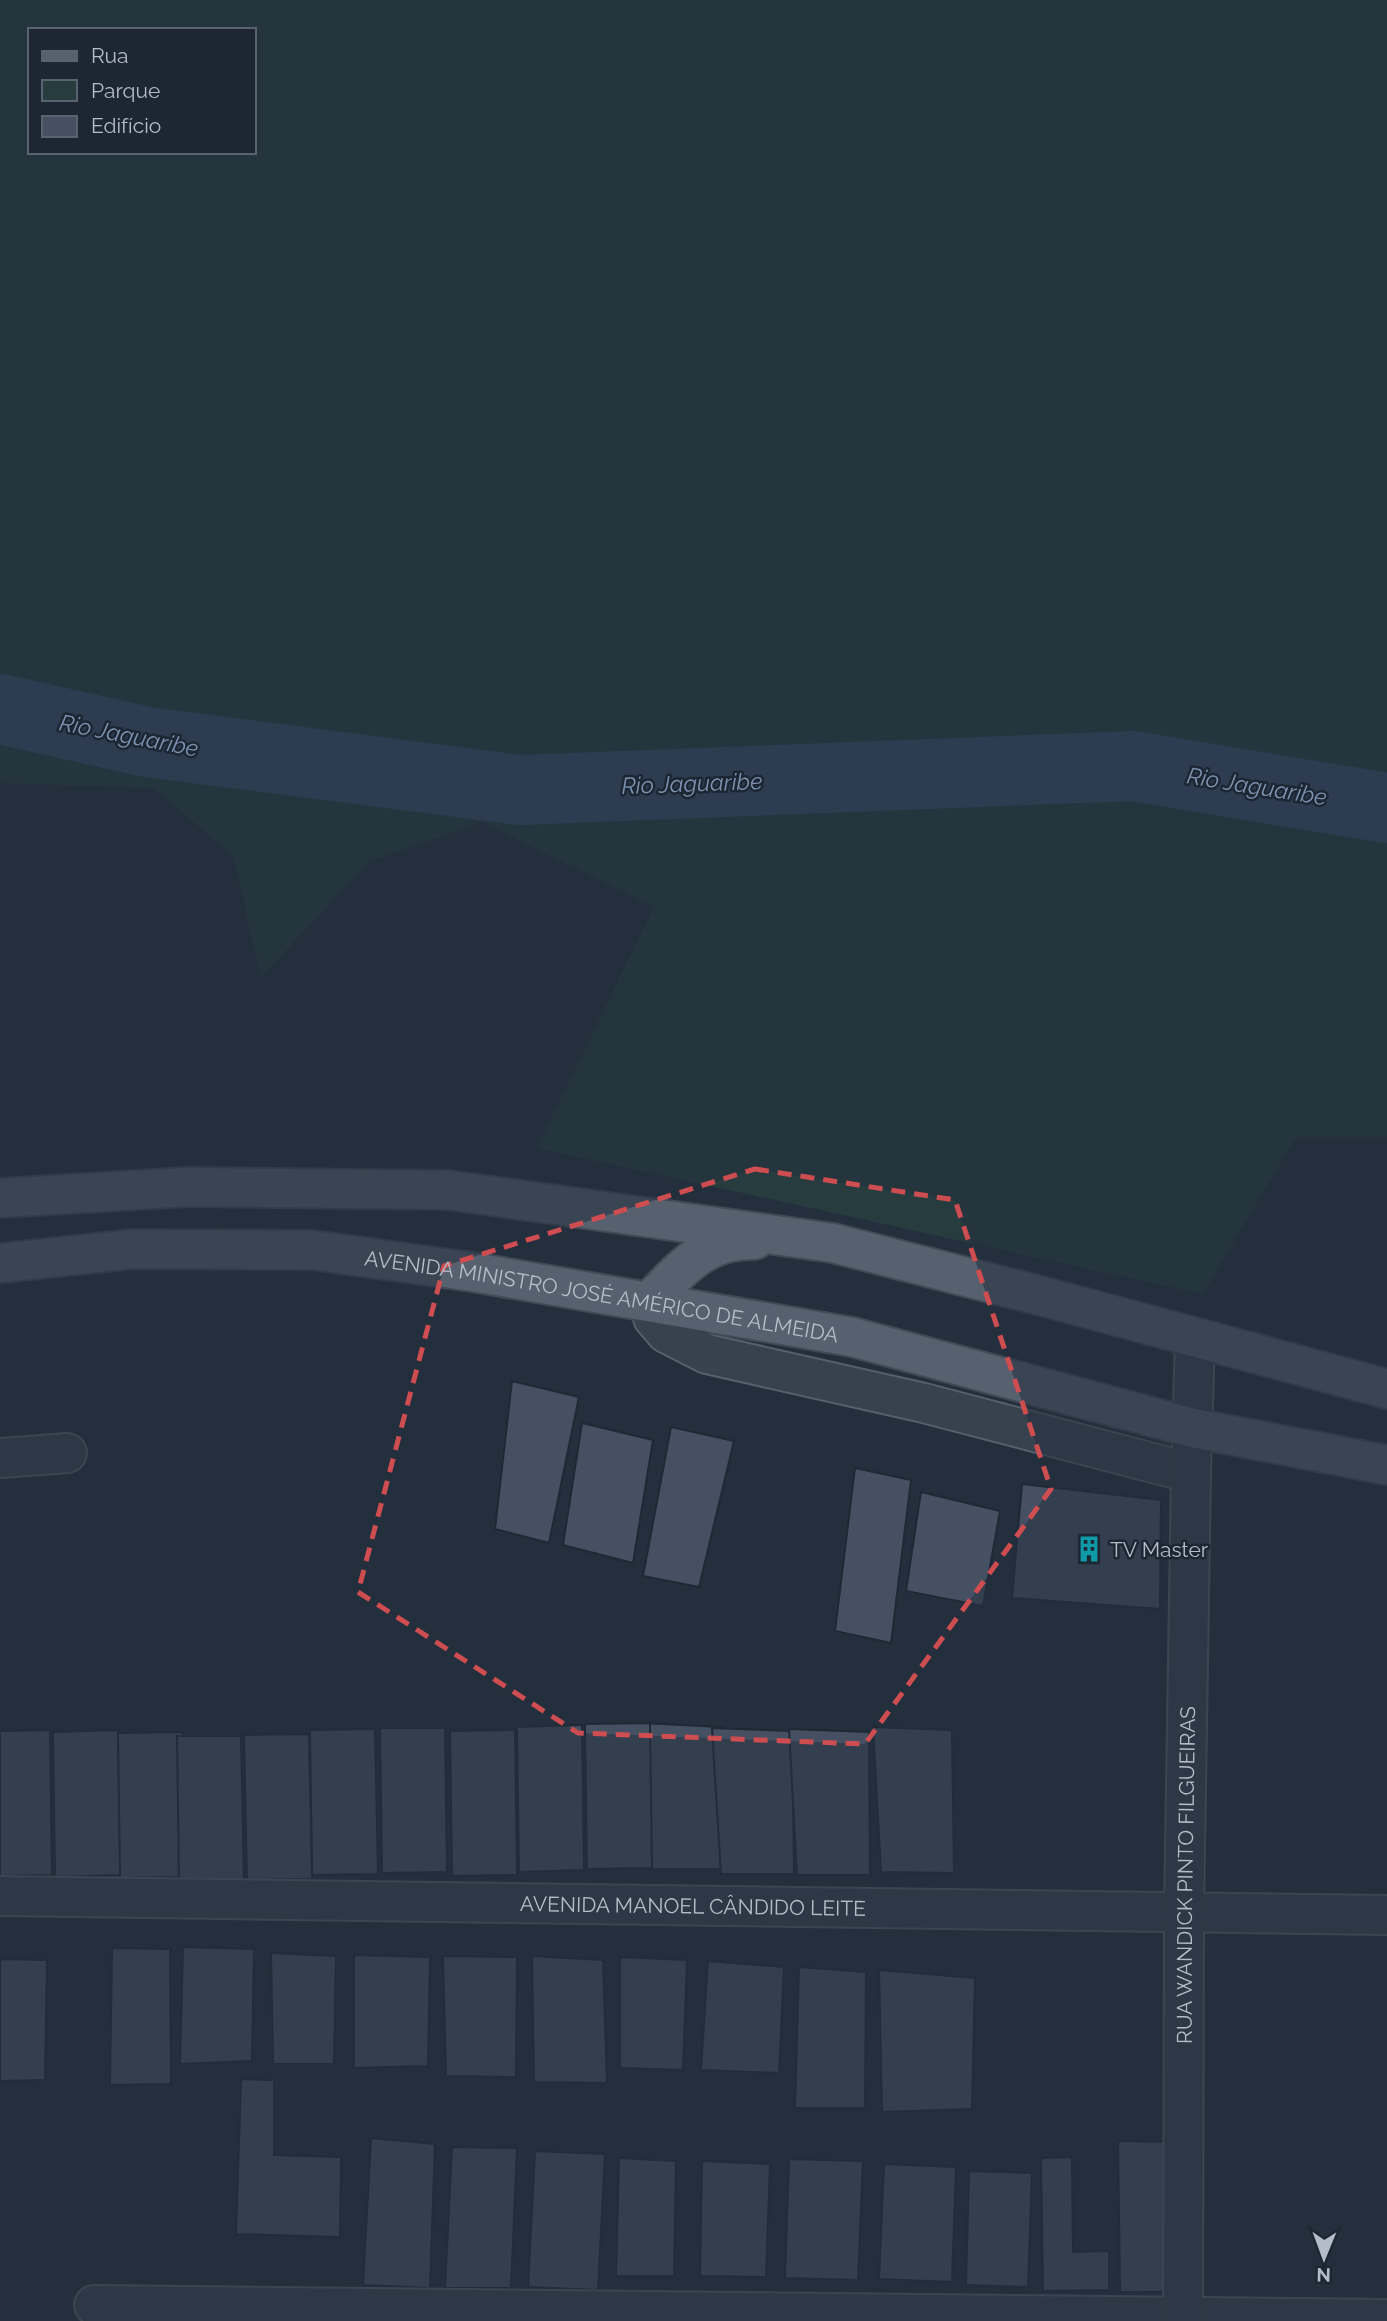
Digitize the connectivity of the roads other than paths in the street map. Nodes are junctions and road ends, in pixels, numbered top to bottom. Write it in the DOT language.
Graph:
graph roads {
  1 [pos="0,1198"];
  2 [pos="833,1243"];
  3 [pos="0,1263"];
  4 [pos="650,1301"];
  5 [pos="852,1337"];
  6 [pos="1195,1339"];
  7 [pos="1387,1389"];
  8 [pos="898,1396"];
  9 [pos="1192,1428"];
  10 [pos="67,1453"];
  11 [pos="0,1458"];
  12 [pos="1387,1465"];
  13 [pos="1191,1473"];
  14 [pos="0,1896"];
  15 [pos="1184,1913"];
  16 [pos="1387,1915"];
  17 [pos="94,2305"];
  18 [pos="1183,2319"];
  19 [pos="1387,2319"];
  1 -- 2 [label="main road"];
  2 -- 4 [label="main road"];
  2 -- 6 [label="main road"];
  3 -- 4 [label="main road, AVENIDA MINISTRO JOSÉ AMÉRICO DE ALMEIDA"];
  4 -- 5 [label="main road, AVENIDA MINISTRO JOSÉ AMÉRICO DE ALMEIDA"];
  4 -- 8 [label="street"];
  5 -- 8 [label="street"];
  5 -- 9 [label="main road, AVENIDA MINISTRO JOSÉ AMÉRICO DE ALMEIDA"];
  6 -- 7 [label="main road"];
  6 -- 9 [label="street"];
  8 -- 13 [label="street"];
  9 -- 12 [label="main road, AVENIDA MINISTRO JOSÉ AMÉRICO DE ALMEIDA"];
  9 -- 13 [label="street, RUA WANDICK PINTO FILGUEIRAS"];
  10 -- 11 [label="street"];
  13 -- 15 [label="street, RUA WANDICK PINTO FILGUEIRAS"];
  14 -- 15 [label="street, AVENIDA MANOEL CÂNDIDO LEITE"];
  15 -- 16 [label="street, AVENIDA MANOEL CÂNDIDO LEITE"];
  15 -- 18 [label="street, RUA WANDICK PINTO FILGUEIRAS"];
  17 -- 18 [label="street"];
  18 -- 19 [label="street"];
}
